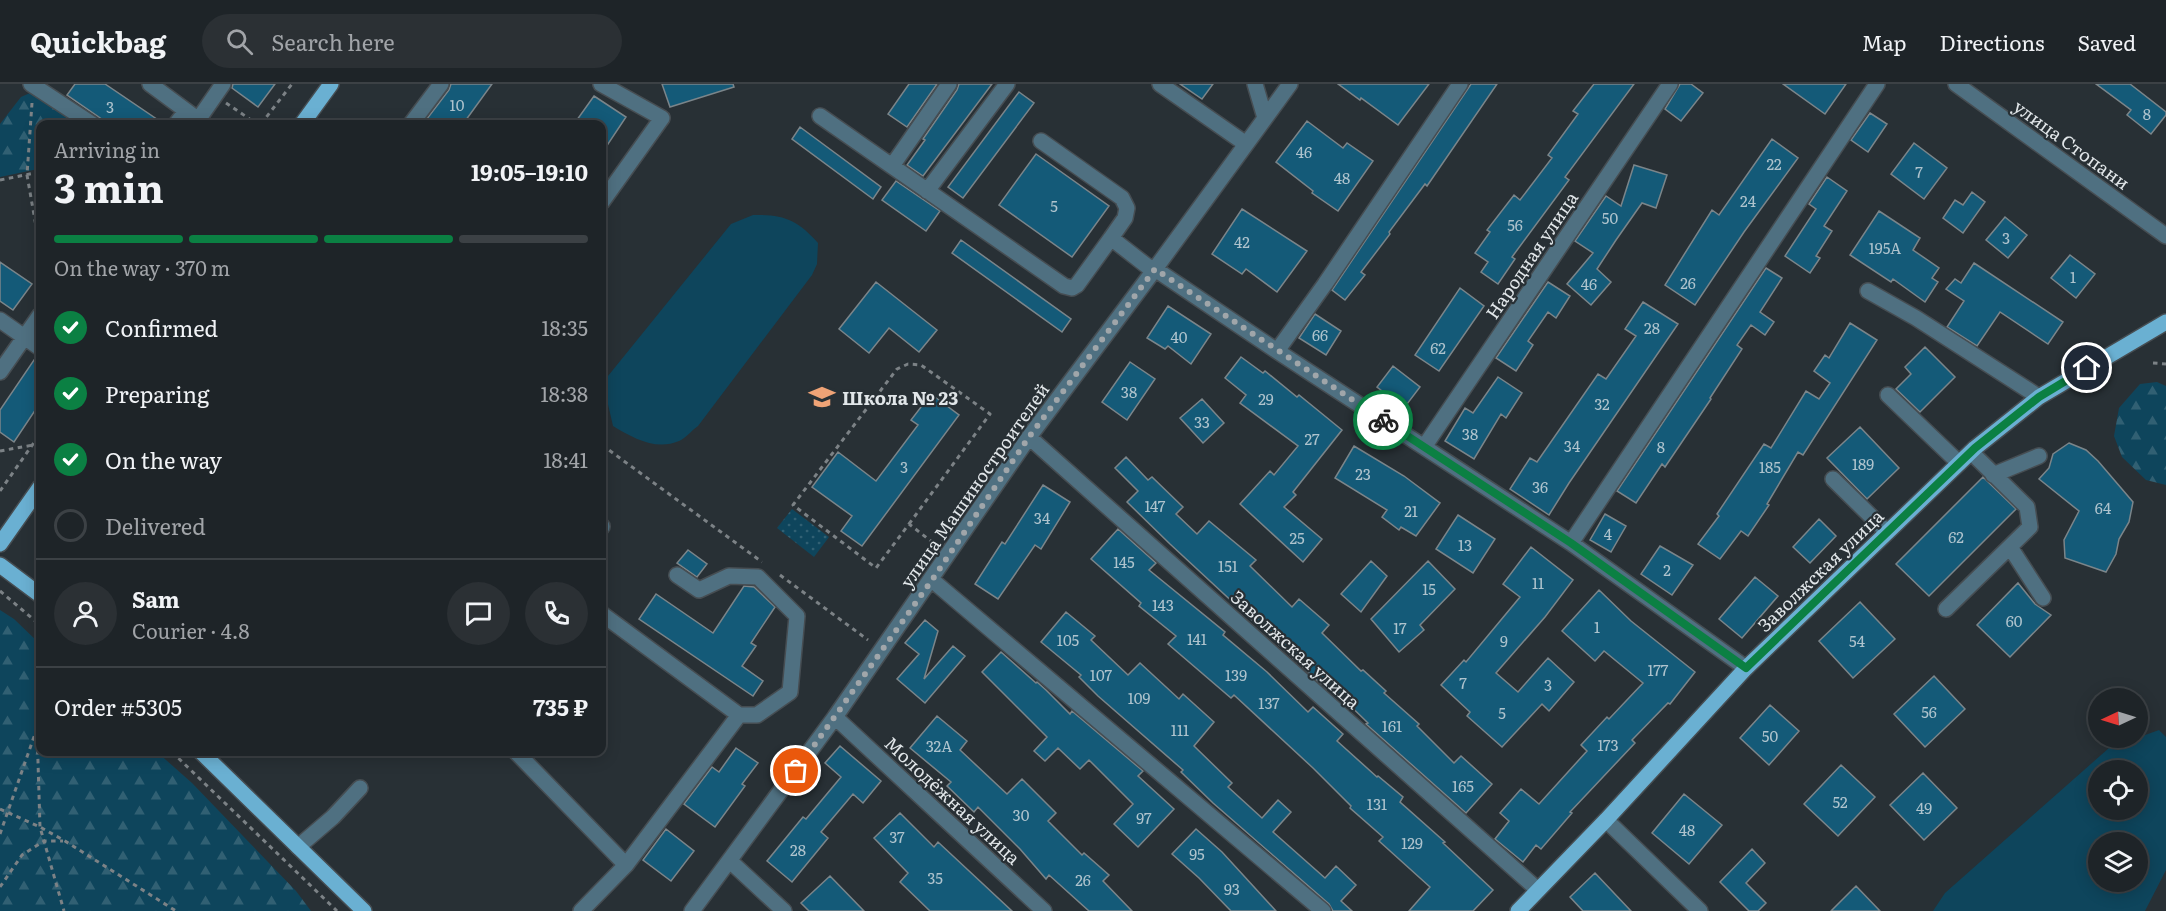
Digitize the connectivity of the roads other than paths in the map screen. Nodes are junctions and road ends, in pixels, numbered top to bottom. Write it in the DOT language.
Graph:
graph roads {
  1 [pos="32,84"];
  2 [pos="150,84"];
  3 [pos="223,84"];
  4 [pos="331,84"];
  5 [pos="441,84"];
  6 [pos="601,84"];
  7 [pos="949,84"];
  8 [pos="1007,84"];
  9 [pos="1160,84"];
  10 [pos="1255,84"];
  11 [pos="1290,84"];
  12 [pos="1460,84"];
  13 [pos="1670,84"];
  14 [pos="1877,84"];
  15 [pos="1956,84"];
  16 [pos="820,116"];
  17 [pos="196,118"];
  18 [pos="1265,118"];
  19 [pos="86,120"];
  20 [pos="305,120"];
  21 [pos="414,120"];
  22 [pos="1041,141"];
  23 [pos="1246,144"];
  24 [pos="892,166"];
  25 [pos="927,191"];
  26 [pos="606,196"];
  27 [pos="2166,237"];
  28 [pos="1110,238"];
  29 [pos="1155,269"];
  30 [pos="1868,291"];
  31 [pos="0,320"];
  32 [pos="36,321"];
  33 [pos="2166,322"];
  34 [pos="25,337"];
  35 [pos="36,345"];
  36 [pos="1277,351"];
  37 [pos="0,372"];
  38 [pos="1888,395"];
  39 [pos="2039,397"];
  40 [pos="1029,437"];
  41 [pos="1424,447"];
  42 [pos="1971,452"];
  43 [pos="2039,456"];
  44 [pos="1959,463"];
  45 [pos="1993,475"];
  46 [pos="1833,479"];
  47 [pos="36,493"];
  48 [pos="1887,532"];
  49 [pos="1571,543"];
  50 [pos="0,544"];
  51 [pos="2010,547"];
  52 [pos="0,565"];
  53 [pos="677,575"];
  54 [pos="932,580"];
  55 [pos="36,592"];
  56 [pos="2043,598"];
  57 [pos="1946,609"];
  58 [pos="606,617"];
  59 [pos="1746,668"];
  60 [pos="739,715"];
  61 [pos="835,717"];
  62 [pos="205,756"];
  63 [pos="520,756"];
  64 [pos="360,788"];
  65 [pos="1606,820"];
  66 [pos="298,847"];
  67 [pos="730,861"];
  68 [pos="626,865"];
  69 [pos="1538,890"];
  70 [pos="364,911"];
  71 [pos="581,911"];
  72 [pos="692,911"];
  73 [pos="784,911"];
  74 [pos="1044,911"];
  75 [pos="1323,911"];
  76 [pos="1518,911"];
  77 [pos="1700,911"];
  1 -- 19 [label="street"];
  2 -- 17 [label="street"];
  3 -- 17 [label="street"];
  4 -- 20 [label="main road"];
  5 -- 21 [label="street"];
  6 -- 26 [label="street"];
  7 -- 24 [label="street"];
  8 -- 25 [label="street"];
  9 -- 23 [label="street"];
  10 -- 18 [label="street"];
  11 -- 18 [label="street, улица Машиностроителей"];
  12 -- 36 [label="street"];
  13 -- 41 [label="street, Народная улица"];
  14 -- 49 [label="street"];
  15 -- 27 [label="street, улица Стопани"];
  16 -- 24 [label="street"];
  18 -- 23 [label="street, улица Машиностроителей"];
  22 -- 28 [label="street"];
  23 -- 29 [label="street, улица Машиностроителей"];
  24 -- 25 [label="street"];
  25 -- 28 [label="street"];
  28 -- 29 [label="street"];
  29 -- 36 [label="street"];
  29 -- 40 [label="street, улица Машиностроителей"];
  30 -- 39 [label="street"];
  31 -- 34 [label="street"];
  32 -- 34 [label="street"];
  33 -- 39 [label="main road, Заволжская улица"];
  34 -- 35 [label="street"];
  34 -- 37 [label="street"];
  36 -- 41 [label="street"];
  38 -- 44 [label="street"];
  39 -- 42 [label="main road, Заволжская улица"];
  40 -- 54 [label="street, улица Машиностроителей"];
  40 -- 69 [label="street, Заволжская улица"];
  41 -- 49 [label="street"];
  42 -- 44 [label="main road, Заволжская улица"];
  42 -- 45 [label="street"];
  43 -- 45 [label="street"];
  44 -- 48 [label="main road, Заволжская улица"];
  45 -- 51 [label="street"];
  46 -- 48 [label="street"];
  47 -- 50 [label="main road"];
  48 -- 59 [label="main road, Заволжская улица"];
  49 -- 59 [label="street"];
  51 -- 56 [label="street"];
  51 -- 57 [label="street"];
  52 -- 55 [label="main road"];
  53 -- 60 [label="street"];
  54 -- 61 [label="street, улица Машиностроителей"];
  54 -- 75 [label="street"];
  58 -- 60 [label="street"];
  59 -- 65 [label="main road, Заволжская улица"];
  60 -- 68 [label="street"];
  61 -- 67 [label="street, улица Машиностроителей"];
  61 -- 74 [label="street, Молодёжная улица"];
  62 -- 66 [label="main road"];
  63 -- 68 [label="street"];
  64 -- 66 [label="street"];
  65 -- 69 [label="main road, Заволжская улица"];
  65 -- 77 [label="street"];
  66 -- 70 [label="main road"];
  67 -- 72 [label="street, улица Машиностроителей"];
  67 -- 73 [label="street"];
  68 -- 71 [label="street"];
  69 -- 76 [label="main road, Заволжская улица"];
}
